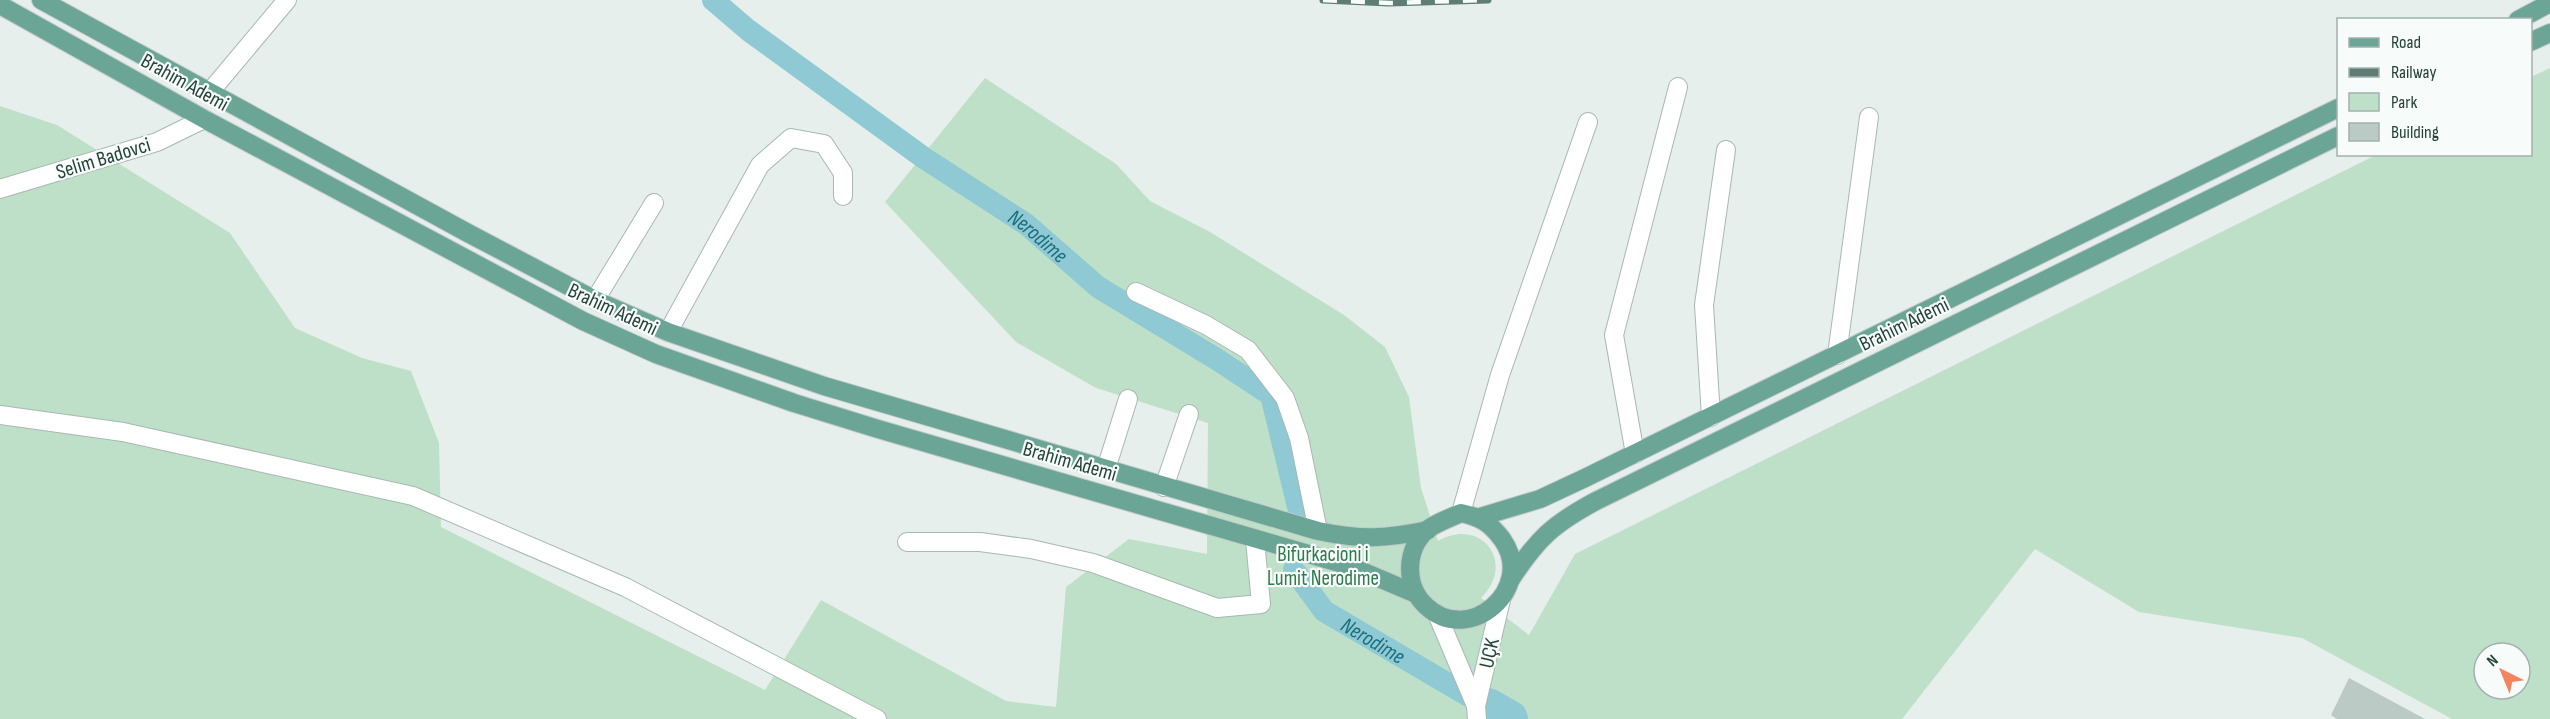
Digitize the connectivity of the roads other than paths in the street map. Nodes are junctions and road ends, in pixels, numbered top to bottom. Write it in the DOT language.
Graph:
graph roads {
  1 [pos="40,0"];
  2 [pos="287,0"];
  3 [pos="2550,3"];
  4 [pos="0,4"];
  5 [pos="2522,18"];
  6 [pos="2550,33"];
  7 [pos="2532,41"];
  8 [pos="1678,87"];
  9 [pos="209,93"];
  10 [pos="2337,108"];
  11 [pos="1869,117"];
  12 [pos="204,119"];
  13 [pos="1588,122"];
  14 [pos="2337,136"];
  15 [pos="1726,150"];
  16 [pos="0,189"];
  17 [pos="843,196"];
  18 [pos="654,203"];
  19 [pos="1136,292"];
  20 [pos="595,300"];
  21 [pos="668,332"];
  22 [pos="1837,355"];
  23 [pos="1128,399"];
  24 [pos="1189,414"];
  25 [pos="0,415"];
  26 [pos="1711,417"];
  27 [pos="1635,454"];
  28 [pos="1106,469"];
  29 [pos="1164,487"];
  30 [pos="1461,513"];
  31 [pos="1480,517"];
  32 [pos="1428,530"];
  33 [pos="1318,531"];
  34 [pos="1255,540"];
  35 [pos="907,542"];
  36 [pos="1511,579"];
  37 [pos="1416,594"];
  38 [pos="1502,600"];
  39 [pos="1437,614"];
  40 [pos="1477,712"];
  41 [pos="877,719"];
  1 -- 9 [label="main road, Brahim Ademi"];
  2 -- 9 [label="street, Brahim Ademi"];
  3 -- 5 [label="main road"];
  4 -- 12 [label="main road, Brahim Ademi"];
  6 -- 7 [label="main road"];
  8 -- 27 [label="street"];
  9 -- 20 [label="main road, Brahim Ademi"];
  10 -- 22 [label="main road, Brahim Ademi"];
  11 -- 22 [label="street, Brahim Ademi"];
  12 -- 16 [label="street, Selim Badovci"];
  12 -- 34 [label="main road, Brahim Ademi"];
  13 -- 30 [label="street"];
  14 -- 36 [label="main road, Brahim Ademi"];
  15 -- 26 [label="street"];
  17 -- 21 [label="street, Brahim Ademi"];
  18 -- 20 [label="street"];
  19 -- 33 [label="street"];
  20 -- 21 [label="main road, Brahim Ademi"];
  21 -- 28 [label="main road, Brahim Ademi"];
  22 -- 26 [label="main road, Brahim Ademi"];
  23 -- 28 [label="street, Brahim Ademi"];
  24 -- 29 [label="street"];
  25 -- 41 [label="street"];
  26 -- 27 [label="main road, Brahim Ademi"];
  27 -- 31 [label="main road, Brahim Ademi"];
  28 -- 29 [label="main road, Brahim Ademi"];
  29 -- 33 [label="main road, Brahim Ademi"];
  30 -- 31 [label="main road, Brahim Ademi"];
  30 -- 32 [label="main road, Brahim Ademi"];
  31 -- 36 [label="main road"];
  32 -- 33 [label="main road, Brahim Ademi"];
  32 -- 37 [label="main road, Brahim Ademi"];
  34 -- 35 [label="street"];
  34 -- 37 [label="main road, Brahim Ademi"];
  36 -- 38 [label="main road, Brahim Ademi"];
  37 -- 39 [label="main road, Brahim Ademi"];
  38 -- 39 [label="main road"];
  38 -- 40 [label="street, UÇK"];
  39 -- 40 [label="street, UÇK"];
}
